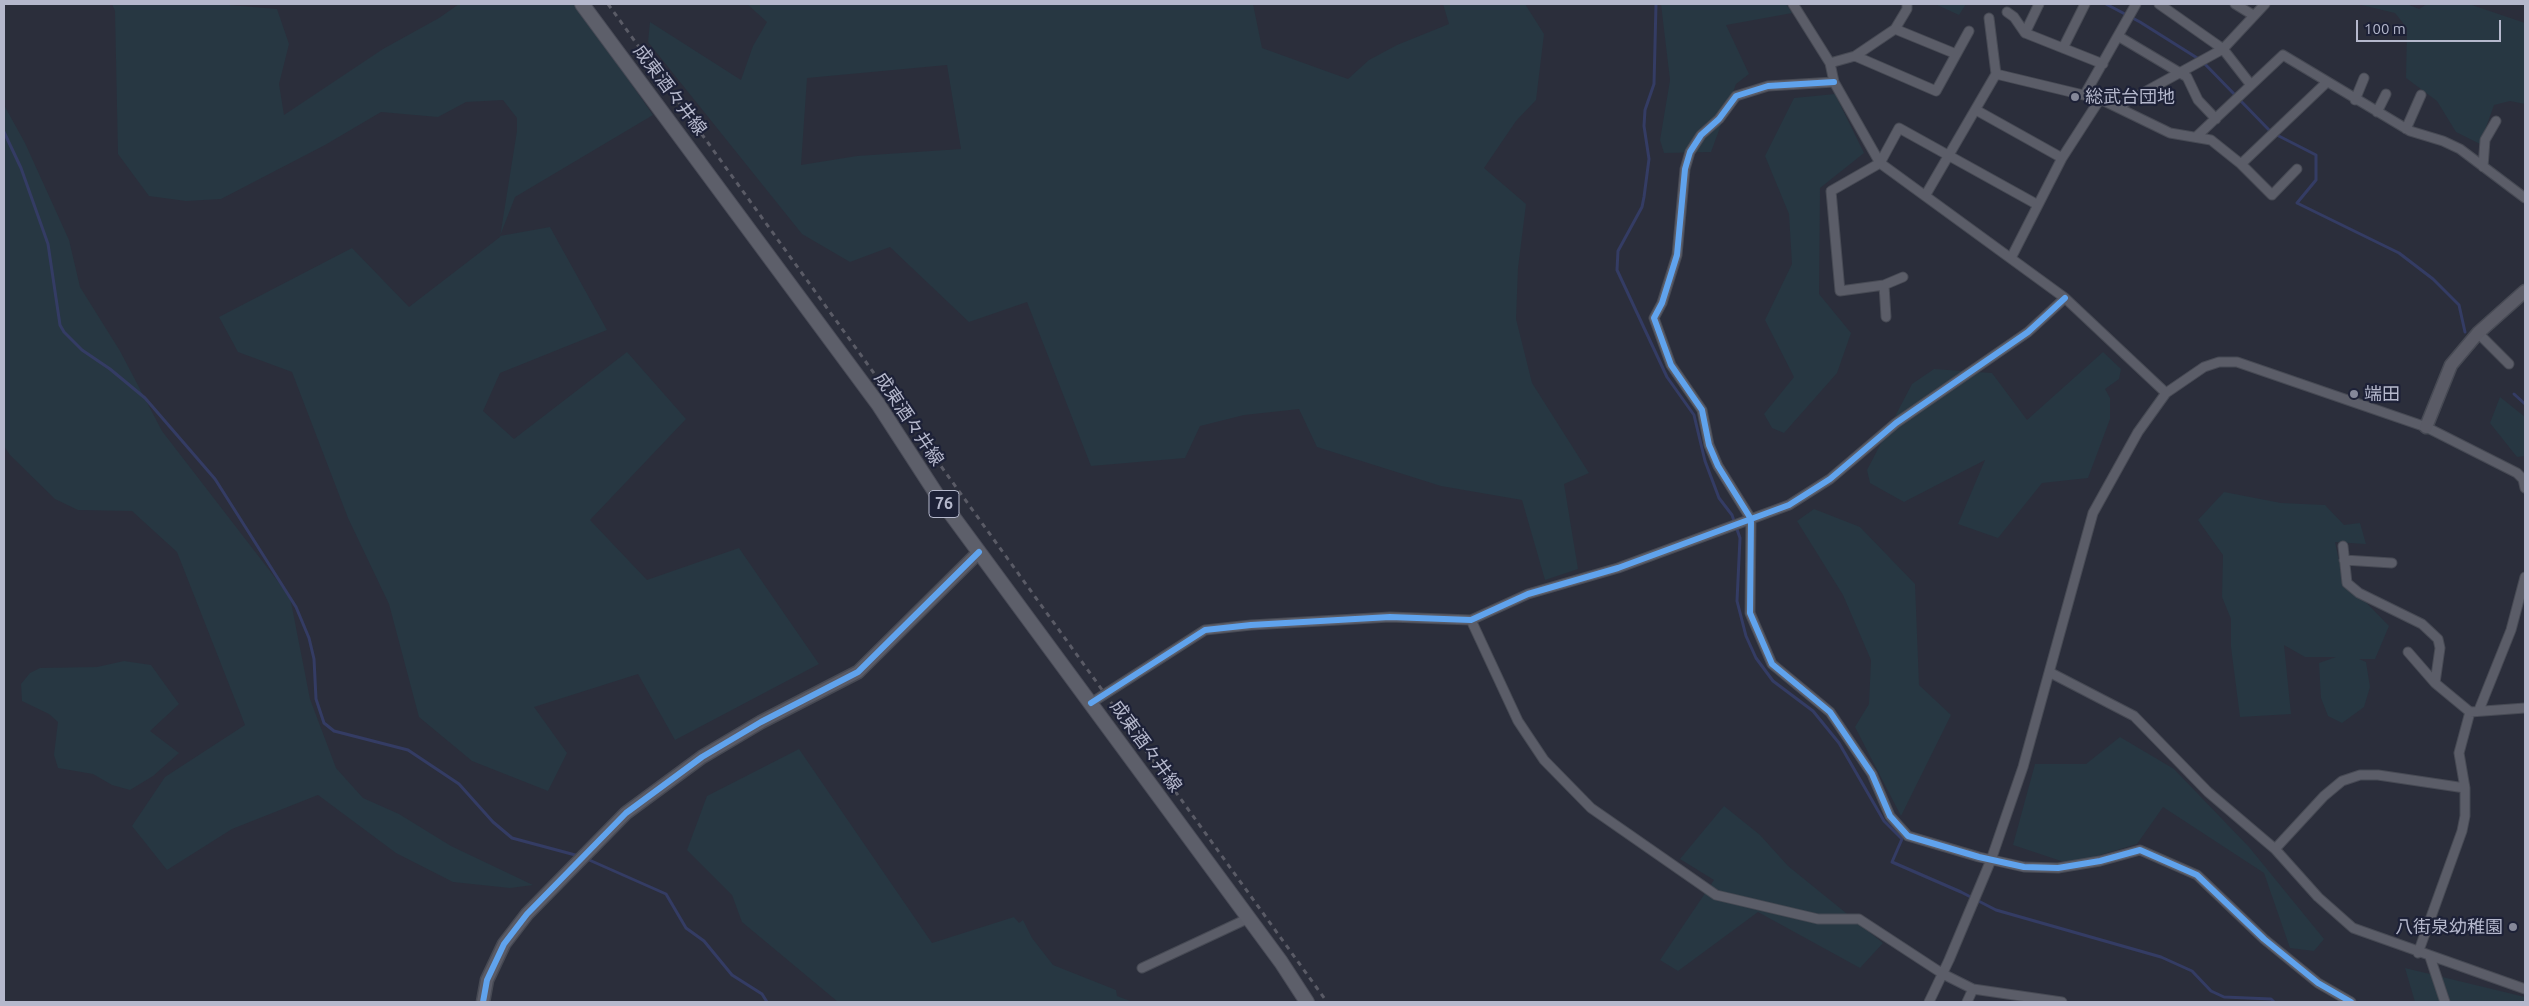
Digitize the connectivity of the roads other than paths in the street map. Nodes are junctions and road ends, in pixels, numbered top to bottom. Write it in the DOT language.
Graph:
graph roads {
  1 [pos="582,4"];
  2 [pos="1793,4"];
  3 [pos="1907,4"];
  4 [pos="2039,4"];
  5 [pos="2085,4"];
  6 [pos="2136,4"];
  7 [pos="2159,4"];
  8 [pos="2235,4"];
  9 [pos="2265,4"];
  10 [pos="2007,12"];
  11 [pos="2253,15"];
  12 [pos="1989,18"];
  13 [pos="1895,29"];
  14 [pos="1969,31"];
  15 [pos="2025,33"];
  16 [pos="2118,36"];
  17 [pos="2063,48"];
  18 [pos="2223,49"];
  19 [pos="1956,54"];
  20 [pos="1855,56"];
  21 [pos="1830,63"];
  22 [pos="2103,64"];
  23 [pos="2180,72"];
  24 [pos="1996,74"];
  25 [pos="2364,78"];
  26 [pos="1834,82"];
  27 [pos="2327,82"];
  28 [pos="2251,85"];
  29 [pos="2085,94"];
  30 [pos="2386,94"];
  31 [pos="2421,95"];
  32 [pos="2100,99"];
  33 [pos="2355,100"];
  34 [pos="2118,106"];
  35 [pos="1976,110"];
  36 [pos="2377,112"];
  37 [pos="2216,119"];
  38 [pos="2496,121"];
  39 [pos="2406,129"];
  40 [pos="2197,136"];
  41 [pos="1950,156"];
  42 [pos="2062,158"];
  43 [pos="1880,163"];
  44 [pos="2240,164"];
  45 [pos="2483,166"];
  46 [pos="2297,169"];
  47 [pos="1925,196"];
  48 [pos="2525,198"];
  49 [pos="2038,205"];
  50 [pos="2011,258"];
  51 [pos="1902,277"];
  52 [pos="1884,285"];
  53 [pos="2525,291"];
  54 [pos="2065,298"];
  55 [pos="1886,316"];
  56 [pos="2478,333"];
  57 [pos="2509,364"];
  58 [pos="2166,393"];
  59 [pos="2426,426"];
  60 [pos="2521,472"];
  61 [pos="2525,488"];
  62 [pos="1751,519"];
  63 [pos="2343,546"];
  64 [pos="979,552"];
  65 [pos="2344,560"];
  66 [pos="2392,563"];
  67 [pos="2525,577"];
  68 [pos="1471,620"];
  69 [pos="2408,652"];
  70 [pos="2051,673"];
  71 [pos="2436,683"];
  72 [pos="1091,703"];
  73 [pos="2525,708"];
  74 [pos="2474,711"];
  75 [pos="2464,788"];
  76 [pos="2275,849"];
  77 [pos="1991,860"];
  78 [pos="1250,918"];
  79 [pos="2418,953"];
  80 [pos="2430,957"];
  81 [pos="1142,968"];
  82 [pos="1943,974"];
  83 [pos="1973,989"];
  84 [pos="2525,989"];
  85 [pos="483,1002"];
  86 [pos="1307,1002"];
  87 [pos="1929,1002"];
  88 [pos="1967,1002"];
  89 [pos="2062,1002"];
  90 [pos="2351,1002"];
  91 [pos="2445,1002"];
  1 -- 64 [label="main road, 成東酒々井線 / 76"];
  2 -- 21 [label="street"];
  3 -- 13 [label="street"];
  4 -- 15 [label="street"];
  5 -- 17 [label="street"];
  6 -- 16 [label="street"];
  7 -- 18 [label="street"];
  8 -- 11 [label="street"];
  9 -- 11 [label="street"];
  10 -- 15 [label="street"];
  11 -- 18 [label="street"];
  12 -- 24 [label="street"];
  13 -- 19 [label="street"];
  13 -- 20 [label="street"];
  14 -- 19 [label="street"];
  15 -- 17 [label="street"];
  16 -- 22 [label="street"];
  16 -- 23 [label="street"];
  17 -- 22 [label="street"];
  18 -- 23 [label="street"];
  18 -- 28 [label="street"];
  19 -- 20 [label="street"];
  20 -- 21 [label="street"];
  21 -- 26 [label="street"];
  22 -- 29 [label="street"];
  23 -- 34 [label="street"];
  23 -- 37 [label="street"];
  24 -- 29 [label="street"];
  24 -- 35 [label="street"];
  25 -- 33 [label="street"];
  26 -- 43 [label="street"];
  26 -- 62 [label="street"];
  27 -- 28 [label="street"];
  27 -- 33 [label="street"];
  27 -- 44 [label="street"];
  28 -- 37 [label="street"];
  29 -- 32 [label="street"];
  30 -- 36 [label="street"];
  31 -- 39 [label="street"];
  32 -- 34 [label="street"];
  32 -- 42 [label="street"];
  33 -- 36 [label="street"];
  34 -- 40 [label="street"];
  35 -- 41 [label="street"];
  35 -- 42 [label="street"];
  36 -- 39 [label="street"];
  37 -- 40 [label="street"];
  38 -- 45 [label="street"];
  39 -- 45 [label="street"];
  40 -- 44 [label="street"];
  41 -- 43 [label="street"];
  41 -- 47 [label="street"];
  41 -- 49 [label="street"];
  42 -- 49 [label="street"];
  43 -- 47 [label="street"];
  43 -- 52 [label="street"];
  44 -- 46 [label="street"];
  45 -- 48 [label="street"];
  47 -- 50 [label="street"];
  49 -- 50 [label="street"];
  50 -- 54 [label="street"];
  51 -- 52 [label="street"];
  52 -- 55 [label="street"];
  53 -- 56 [label="street"];
  54 -- 58 [label="street"];
  54 -- 62 [label="street"];
  56 -- 57 [label="street"];
  56 -- 59 [label="street"];
  58 -- 59 [label="street"];
  58 -- 70 [label="street"];
  59 -- 60 [label="street"];
  60 -- 61 [label="street"];
  62 -- 68 [label="street"];
  62 -- 77 [label="street"];
  63 -- 65 [label="street"];
  64 -- 72 [label="main road, 成東酒々井線 / 76"];
  64 -- 85 [label="street"];
  65 -- 66 [label="street"];
  65 -- 71 [label="street"];
  67 -- 74 [label="street"];
  68 -- 72 [label="street"];
  68 -- 82 [label="street"];
  69 -- 71 [label="street"];
  70 -- 76 [label="street"];
  70 -- 77 [label="street"];
  71 -- 74 [label="street"];
  72 -- 78 [label="main road, 成東酒々井線 / 76"];
  73 -- 74 [label="street"];
  74 -- 75 [label="street"];
  75 -- 76 [label="street"];
  75 -- 79 [label="street"];
  76 -- 79 [label="street"];
  77 -- 82 [label="street"];
  77 -- 90 [label="street"];
  78 -- 81 [label="street"];
  78 -- 86 [label="main road, 成東酒々井線 / 76"];
  79 -- 80 [label="street"];
  80 -- 84 [label="street"];
  80 -- 91 [label="street"];
  82 -- 83 [label="street"];
  82 -- 87 [label="street"];
  83 -- 88 [label="street"];
  83 -- 89 [label="street"];
}
